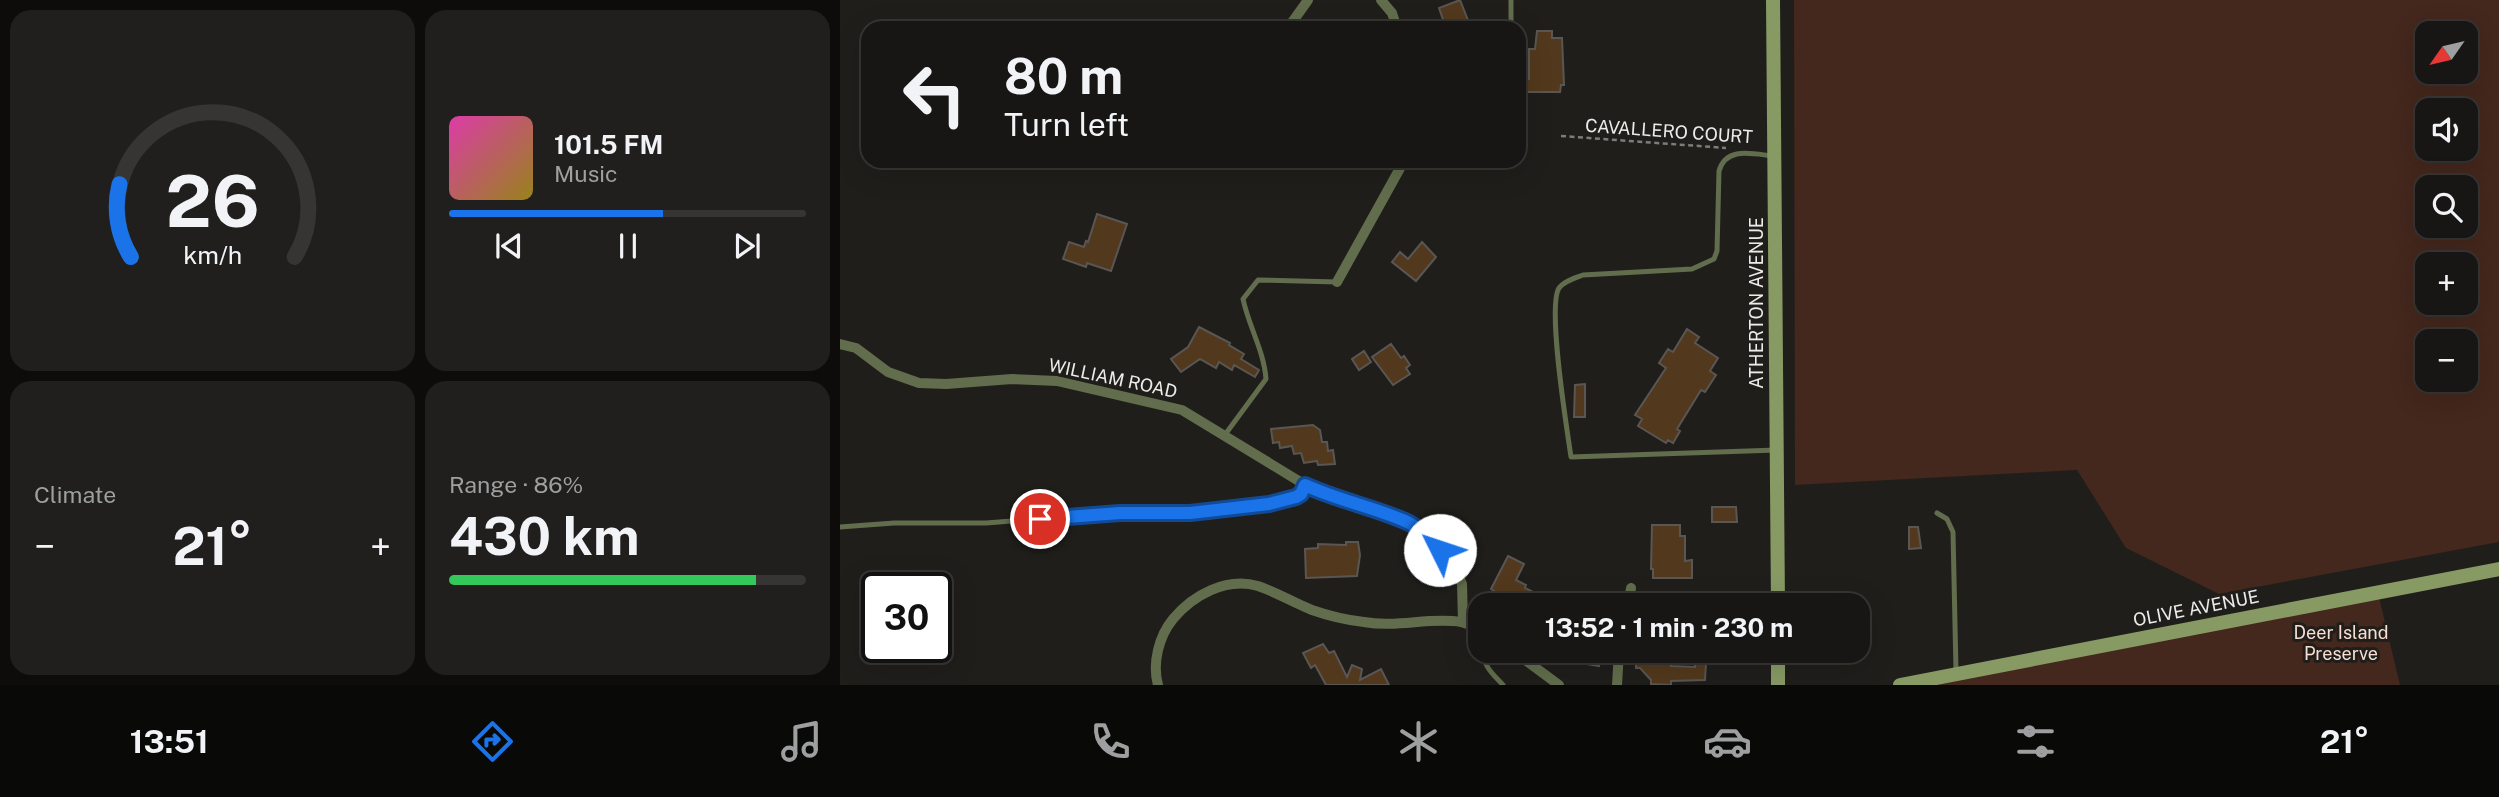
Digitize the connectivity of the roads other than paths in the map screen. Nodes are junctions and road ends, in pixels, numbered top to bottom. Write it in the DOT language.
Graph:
graph roads {
  1 [pos="1308,0"];
  2 [pos="1381,0"];
  3 [pos="1511,0"];
  4 [pos="1773,0"];
  5 [pos="1294,21"];
  6 [pos="1395,21"];
  7 [pos="1511,21"];
  8 [pos="1775,156"];
  9 [pos="1400,168"];
  10 [pos="1337,282"];
  11 [pos="840,344"];
  12 [pos="1224,436"];
  13 [pos="1777,450"];
  14 [pos="1305,485"];
  15 [pos="1937,513"];
  16 [pos="840,527"];
  17 [pos="2499,569"];
  18 [pos="1631,587"];
  19 [pos="1630,593"];
  20 [pos="1778,593"];
  21 [pos="1462,622"];
  22 [pos="1468,625"];
  23 [pos="1485,663"];
  24 [pos="1529,663"];
  25 [pos="1618,663"];
  26 [pos="1778,663"];
  27 [pos="1956,674"];
  28 [pos="1158,685"];
  29 [pos="1503,685"];
  30 [pos="1559,685"];
  31 [pos="1617,685"];
  32 [pos="1778,685"];
  33 [pos="1900,685"];
  1 -- 5 [label="street"];
  2 -- 6 [label="street"];
  3 -- 7 [label="lane"];
  4 -- 8 [label="main road, ATHERTON AVENUE"];
  8 -- 13 [label="main road, ATHERTON AVENUE"];
  8 -- 13 [label="lane"];
  9 -- 10 [label="street"];
  10 -- 12 [label="lane"];
  11 -- 12 [label="street, WILLIAM ROAD"];
  12 -- 14 [label="street, WILLIAM ROAD"];
  13 -- 20 [label="main road, ATHERTON AVENUE"];
  14 -- 16 [label="lane"];
  14 -- 21 [label="street, WILLIAM ROAD"];
  15 -- 27 [label="lane"];
  17 -- 27 [label="main road, OLIVE AVENUE"];
  18 -- 19 [label="street"];
  21 -- 22 [label="street"];
  21 -- 28 [label="street"];
  23 -- 29 [label="lane"];
  24 -- 30 [label="street"];
  25 -- 31 [label="street"];
  26 -- 32 [label="main road"];
  27 -- 33 [label="main road, OLIVE AVENUE"];
}
